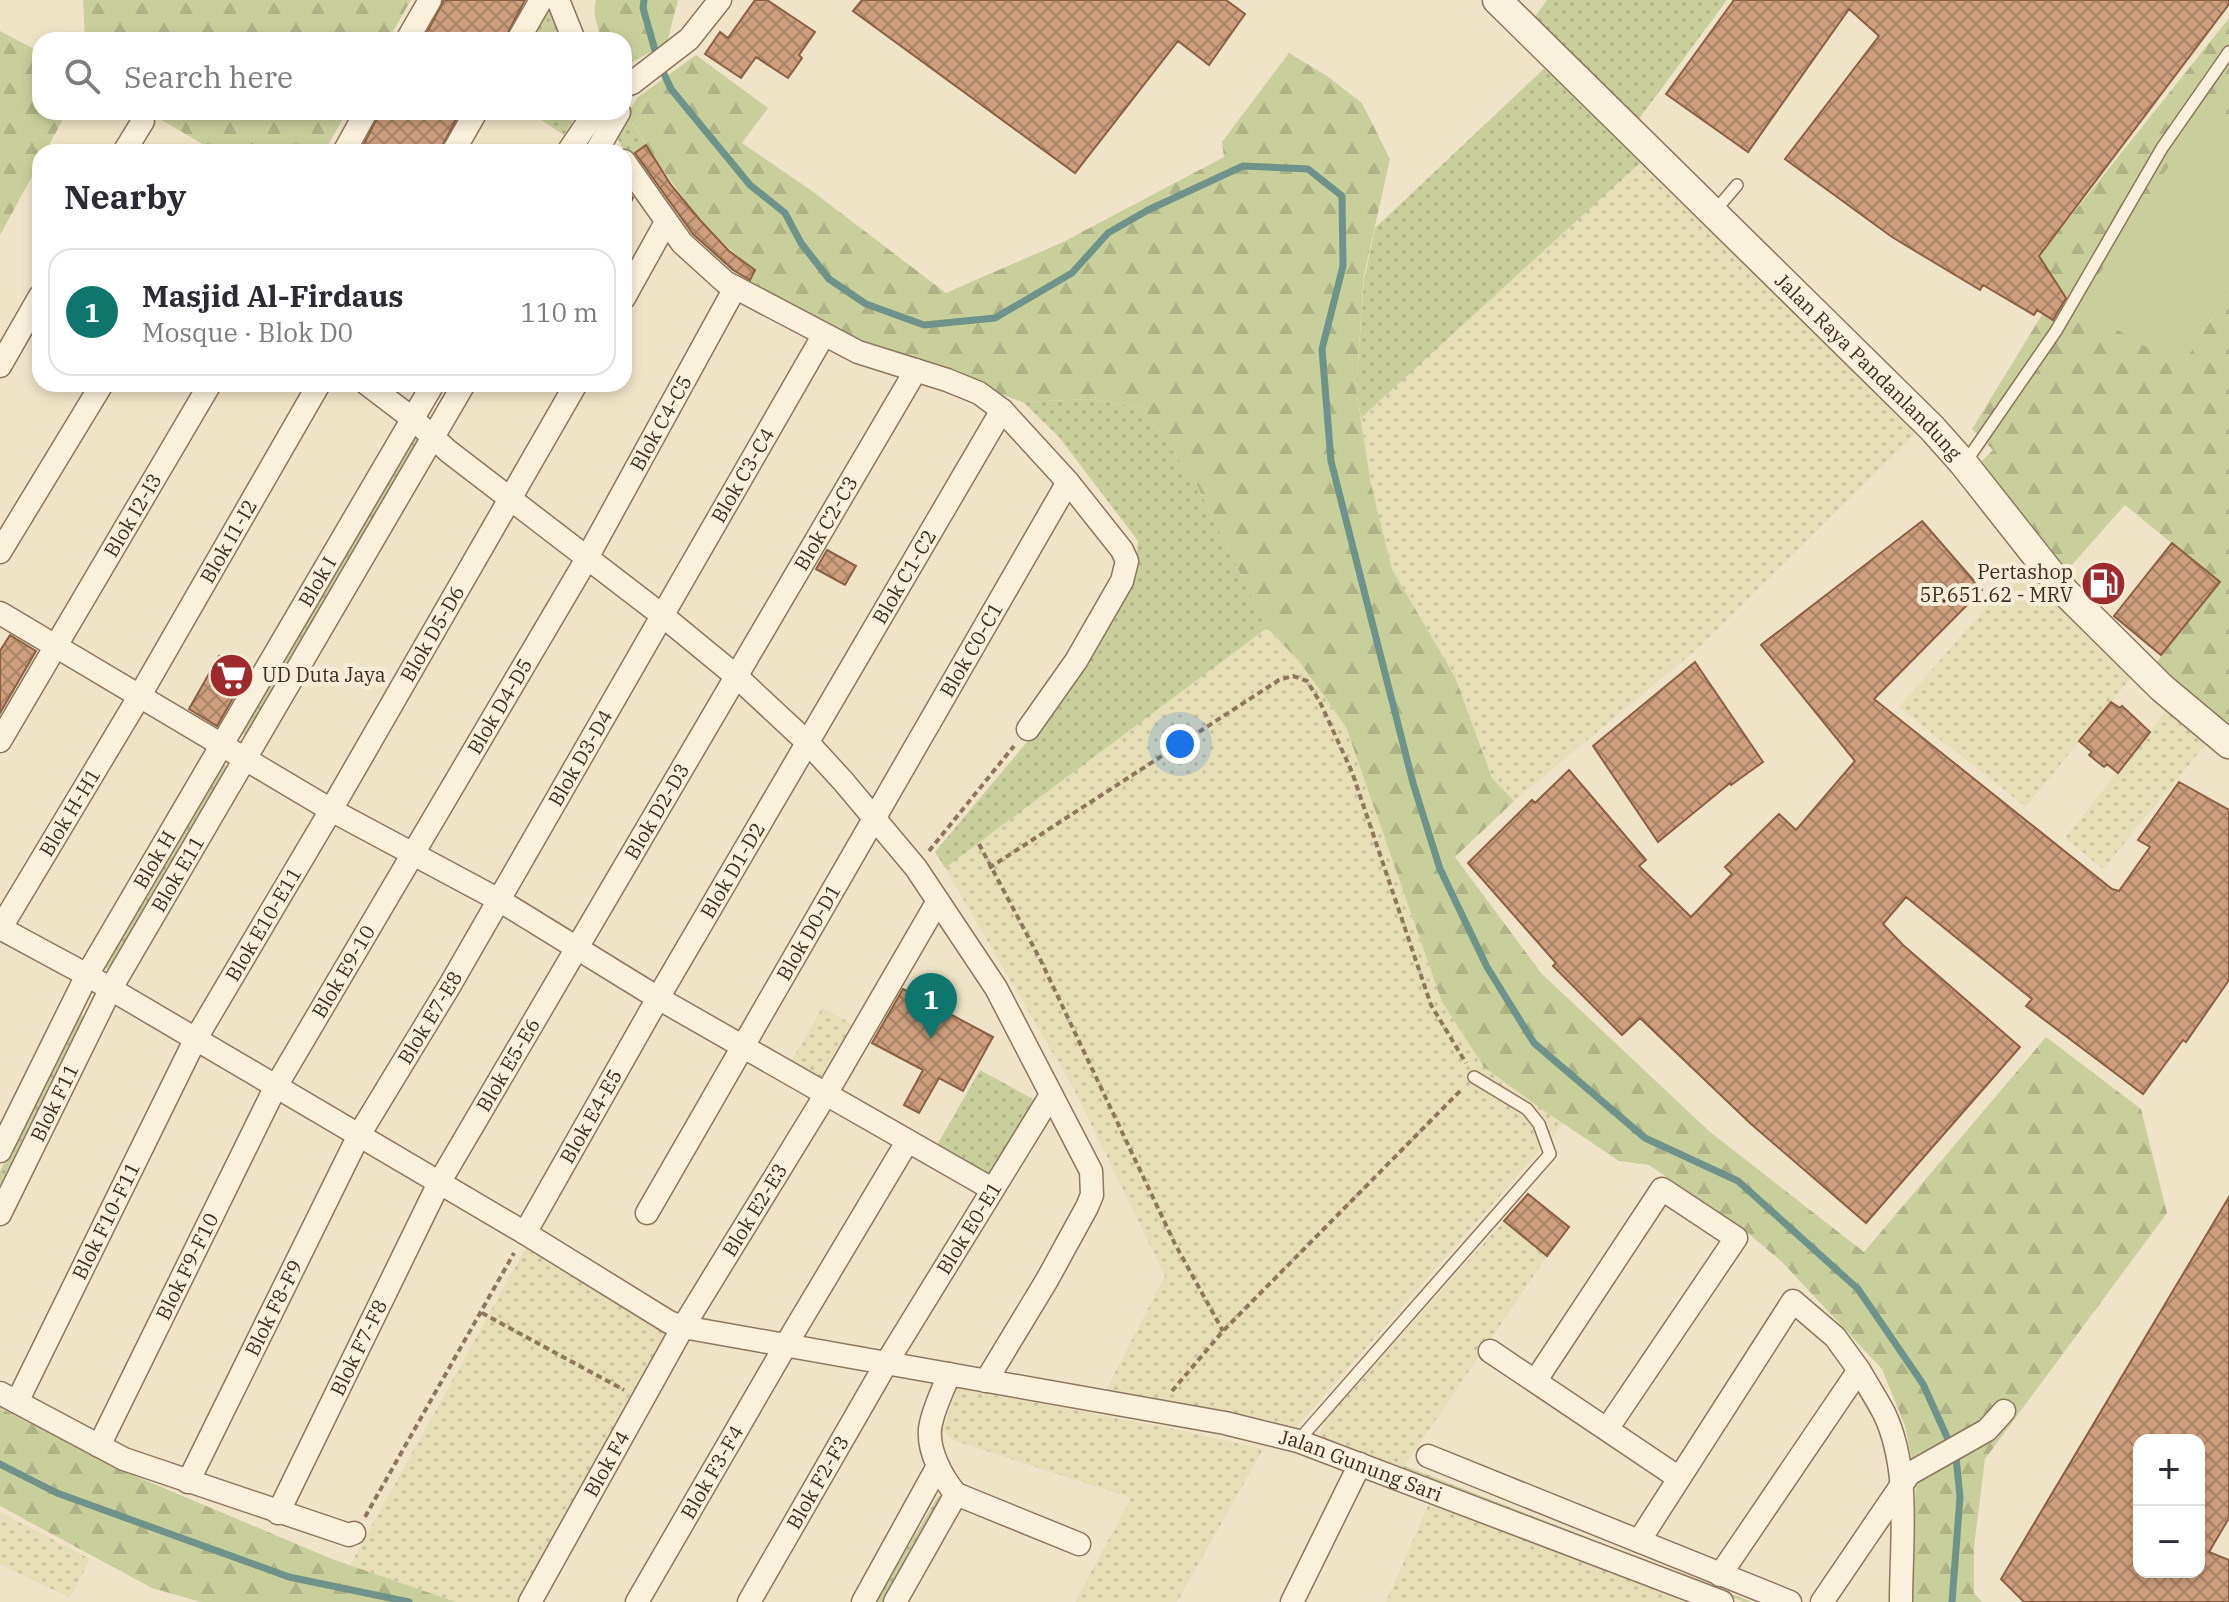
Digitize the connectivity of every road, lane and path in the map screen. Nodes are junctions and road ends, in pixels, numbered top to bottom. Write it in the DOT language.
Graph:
graph roads {
  1 [pos="430,0"];
  2 [pos="541,0"];
  3 [pos="558,0"];
  4 [pos="702,0"];
  5 [pos="720,0"];
  6 [pos="1497,0"];
  7 [pos="412,32"];
  8 [pos="523,32"];
  9 [pos="571,32"];
  10 [pos="689,39"];
  11 [pos="2229,52"];
  12 [pos="632,89"];
  13 [pos="362,120"];
  14 [pos="471,120"];
  15 [pos="590,120"];
  16 [pos="617,120"];
  17 [pos="143,121"];
  18 [pos="129,144"];
  19 [pos="348,144"];
  20 [pos="458,144"];
  21 [pos="573,144"];
  22 [pos="608,144"];
  23 [pos="632,173"];
  24 [pos="1737,185"];
  25 [pos="1714,213"];
  26 [pos="665,224"];
  27 [pos="632,284"];
  28 [pos="735,288"];
  29 [pos="32,310"];
  30 [pos="823,336"];
  31 [pos="0,366"];
  32 [pos="916,370"];
  33 [pos="97,392"];
  34 [pos="205,392"];
  35 [pos="314,392"];
  36 [pos="378,392"];
  37 [pos="428,392"];
  38 [pos="459,392"];
  39 [pos="572,392"];
  40 [pos="1002,410"];
  41 [pos="413,419"];
  42 [pos="433,437"];
  43 [pos="1964,464"];
  44 [pos="1068,482"];
  45 [pos="512,498"];
  46 [pos="0,552"];
  47 [pos="588,558"];
  48 [pos="0,613"];
  49 [pos="663,616"];
  50 [pos="54,645"];
  51 [pos="736,676"];
  52 [pos="139,697"];
  53 [pos="1028,729"];
  54 [pos="0,741"];
  55 [pos="809,744"];
  56 [pos="2229,744"];
  57 [pos="222,745"];
  58 [pos="245,760"];
  59 [pos="331,810"];
  60 [pos="875,818"];
  61 [pos="979,844"];
  62 [pos="413,854"];
  63 [pos="916,868"];
  64 [pos="989,868"];
  65 [pos="499,900"];
  66 [pos="938,901"];
  67 [pos="0,928"];
  68 [pos="578,947"];
  69 [pos="87,975"];
  70 [pos="110,990"];
  71 [pos="658,998"];
  72 [pos="195,1040"];
  73 [pos="741,1046"];
  74 [pos="1474,1077"];
  75 [pos="275,1088"];
  76 [pos="826,1094"];
  77 [pos="1051,1095"];
  78 [pos="359,1135"];
  79 [pos="907,1142"];
  80 [pos="0,1151"];
  81 [pos="439,1183"];
  82 [pos="992,1189"];
  83 [pos="647,1213"];
  84 [pos="0,1214"];
  85 [pos="525,1233"];
  86 [pos="482,1313"];
  87 [pos="683,1327"];
  88 [pos="1223,1331"];
  89 [pos="787,1343"];
  90 [pos="1490,1351"];
  91 [pos="887,1362"];
  92 [pos="1859,1370"];
  93 [pos="949,1374"];
  94 [pos="1536,1380"];
  95 [pos="986,1381"];
  96 [pos="8,1398"];
  97 [pos="643,1400"];
  98 [pos="1155,1410"];
  99 [pos="2004,1411"];
  100 [pos="1607,1429"];
  101 [pos="1298,1441"];
  102 [pos="99,1446"];
  103 [pos="1428,1456"];
  104 [pos="1360,1464"];
  105 [pos="938,1466"];
  106 [pos="1679,1478"];
  107 [pos="188,1482"];
  108 [pos="1901,1485"];
  109 [pos="956,1494"];
  110 [pos="278,1513"];
  111 [pos="354,1533"];
  112 [pos="1639,1541"];
  113 [pos="1079,1544"];
  114 [pos="1720,1575"];
  115 [pos="530,1602"];
  116 [pos="637,1602"];
  117 [pos="749,1602"];
  118 [pos="863,1602"];
  119 [pos="895,1602"];
  120 [pos="1292,1602"];
  121 [pos="1722,1602"];
  122 [pos="1790,1602"];
  123 [pos="1822,1602"];
  124 [pos="1901,1602"];
  1 -- 7 [label="street"];
  2 -- 8 [label="street"];
  3 -- 9 [label="street"];
  4 -- 10 [label="street"];
  5 -- 10 [label="street"];
  6 -- 25 [label="street, Jalan Raya Pandanlandung"];
  10 -- 12 [label="street"];
  11 -- 43 [label="lane"];
  13 -- 19 [label="street"];
  14 -- 20 [label="street"];
  15 -- 21 [label="street"];
  16 -- 22 [label="street"];
  17 -- 18 [label="street"];
  23 -- 26 [label="street"];
  24 -- 25 [label="lane"];
  25 -- 43 [label="street, Jalan Raya Pandanlandung"];
  26 -- 27 [label="street"];
  26 -- 28 [label="street"];
  28 -- 30 [label="street"];
  28 -- 47 [label="street, Blok C4-C5"];
  29 -- 31 [label="street"];
  30 -- 32 [label="street"];
  30 -- 49 [label="street, Blok C3-C4"];
  32 -- 40 [label="street"];
  32 -- 51 [label="street, Blok C2-C3"];
  33 -- 46 [label="street"];
  34 -- 50 [label="street, Blok I2-I3"];
  35 -- 52 [label="street, Blok I1-I2"];
  36 -- 41 [label="street"];
  37 -- 41 [label="street, Blok I"];
  38 -- 42 [label="street, Blok E11"];
  39 -- 45 [label="street, Blok D5-D6"];
  40 -- 44 [label="street"];
  40 -- 55 [label="street, Blok C1-C2"];
  41 -- 42 [label="street"];
  41 -- 57 [label="street, Blok I"];
  42 -- 45 [label="street"];
  42 -- 58 [label="street, Blok E11"];
  43 -- 56 [label="street, Jalan Raya Pandanlandung"];
  44 -- 53 [label="street"];
  44 -- 60 [label="street, Blok C0-C1"];
  45 -- 47 [label="street"];
  45 -- 59 [label="street, Blok D5-D6"];
  47 -- 49 [label="street"];
  47 -- 62 [label="street, Blok D4-D5"];
  48 -- 50 [label="street"];
  49 -- 51 [label="street"];
  49 -- 65 [label="street, Blok D3-D4"];
  50 -- 52 [label="street"];
  50 -- 54 [label="street, Blok I2-I3"];
  51 -- 55 [label="street"];
  51 -- 68 [label="street, Blok D2-D3"];
  52 -- 57 [label="street"];
  52 -- 67 [label="street, Blok H-H1"];
  53 -- 63 [label="path"];
  55 -- 60 [label="street"];
  55 -- 71 [label="street, Blok D1-D2"];
  57 -- 58 [label="street"];
  57 -- 69 [label="street, Blok H"];
  58 -- 59 [label="street"];
  58 -- 70 [label="street, Blok E11"];
  59 -- 62 [label="street"];
  59 -- 72 [label="street, Blok E10-E11"];
  60 -- 63 [label="street"];
  60 -- 73 [label="street, Blok D0-D1"];
  61 -- 64 [label="path"];
  62 -- 65 [label="street"];
  62 -- 75 [label="street, Blok E9-10"];
  63 -- 66 [label="street"];
  64 -- 74 [label="path"];
  64 -- 88 [label="path"];
  65 -- 68 [label="street"];
  65 -- 78 [label="street, Blok E7-E8"];
  66 -- 76 [label="street, Blok E2-E3"];
  66 -- 77 [label="street"];
  67 -- 69 [label="street, Jalan Gunung Sari"];
  68 -- 71 [label="street"];
  68 -- 81 [label="street, Blok E5-E6"];
  69 -- 70 [label="street, Jalan Gunung Sari"];
  69 -- 80 [label="street, Blok H"];
  70 -- 72 [label="street, Jalan Gunung Sari"];
  70 -- 84 [label="street, Blok F11"];
  71 -- 73 [label="street"];
  71 -- 85 [label="street, Blok E4-E5"];
  72 -- 75 [label="street, Jalan Gunung Sari"];
  72 -- 96 [label="street, Blok F10-F11"];
  73 -- 76 [label="street"];
  73 -- 83 [label="street, Blok D0-D1"];
  74 -- 88 [label="path"];
  74 -- 101 [label="lane"];
  75 -- 78 [label="street, Jalan Gunung Sari"];
  75 -- 102 [label="street, Blok F9-F10"];
  76 -- 79 [label="street"];
  76 -- 87 [label="street, Blok E2-E3"];
  77 -- 82 [label="street, Blok E0-E1"];
  77 -- 95 [label="street"];
  78 -- 81 [label="street, Jalan Gunung Sari"];
  78 -- 107 [label="street, Blok F8-F9"];
  79 -- 82 [label="street"];
  79 -- 89 [label="street, Blok F3-F4"];
  81 -- 85 [label="street, Jalan Gunung Sari"];
  81 -- 110 [label="street, Blok F7-F8"];
  82 -- 91 [label="street, Blok E0-E1"];
  85 -- 86 [label="path"];
  85 -- 87 [label="street, Jalan Gunung Sari"];
  86 -- 97 [label="path"];
  86 -- 111 [label="path"];
  87 -- 89 [label="street, Jalan Gunung Sari"];
  87 -- 97 [label="street, Blok F4"];
  88 -- 98 [label="path"];
  89 -- 91 [label="street, Jalan Gunung Sari"];
  89 -- 116 [label="street, Blok F3-F4"];
  90 -- 94 [label="street"];
  91 -- 93 [label="street, Jalan Gunung Sari"];
  91 -- 117 [label="street, Blok F2-F3"];
  92 -- 106 [label="street"];
  92 -- 108 [label="street"];
  92 -- 114 [label="street"];
  93 -- 95 [label="street, Jalan Gunung Sari"];
  93 -- 105 [label="street"];
  94 -- 100 [label="street"];
  94 -- 100 [label="street"];
  95 -- 98 [label="street, Jalan Gunung Sari"];
  96 -- 102 [label="street"];
  97 -- 115 [label="street, Blok F4"];
  98 -- 101 [label="street, Jalan Gunung Sari"];
  99 -- 108 [label="street"];
  100 -- 106 [label="street"];
  101 -- 104 [label="street, Jalan Gunung Sari"];
  102 -- 107 [label="street"];
  103 -- 112 [label="street"];
  104 -- 120 [label="street"];
  104 -- 121 [label="street, Jalan Gunung Sari"];
  105 -- 109 [label="street"];
  105 -- 118 [label="street"];
  106 -- 112 [label="street"];
  107 -- 110 [label="street"];
  108 -- 123 [label="street"];
  108 -- 124 [label="street"];
  109 -- 113 [label="street"];
  109 -- 119 [label="street"];
  110 -- 111 [label="street"];
  112 -- 114 [label="street"];
  114 -- 122 [label="street"];
}
